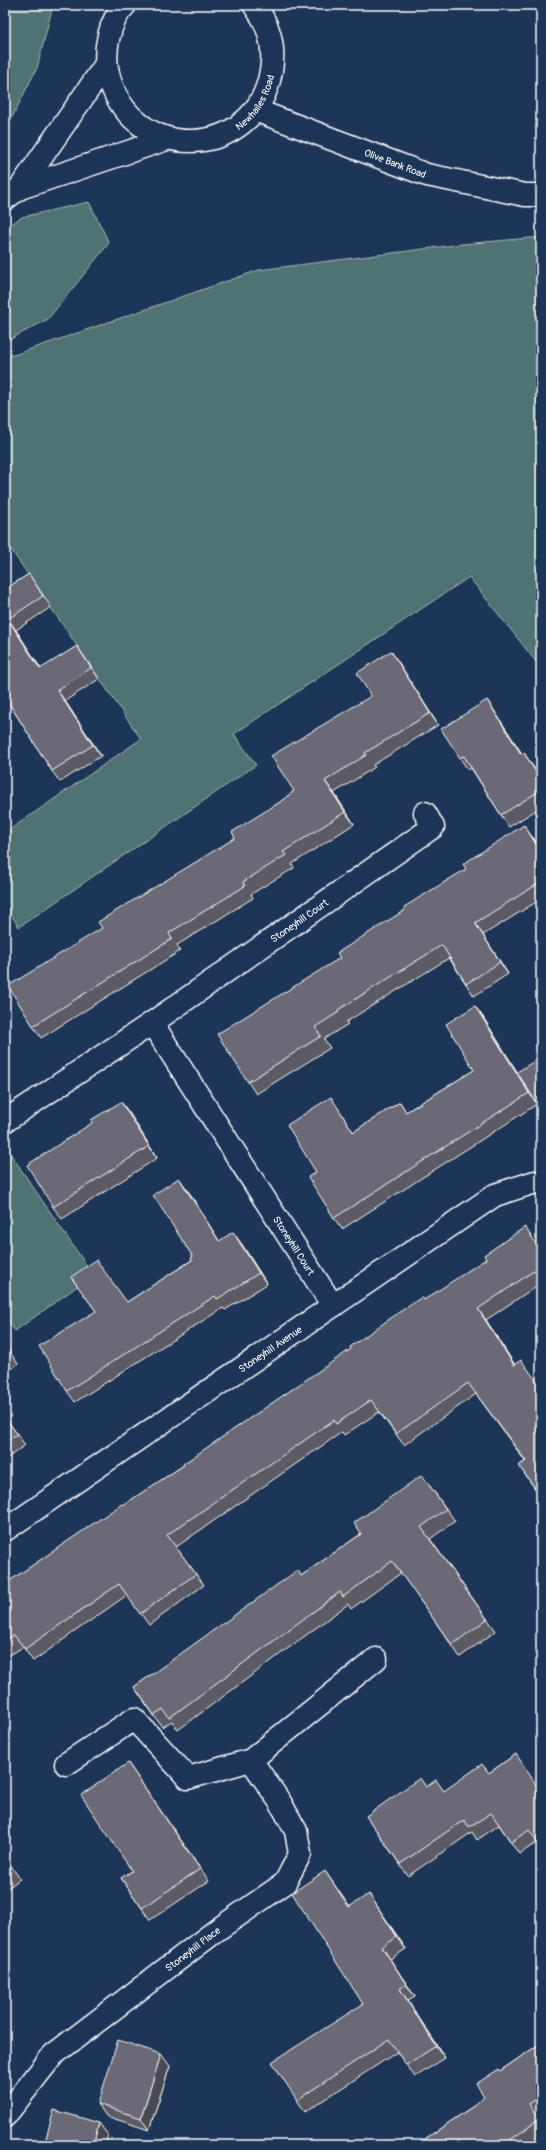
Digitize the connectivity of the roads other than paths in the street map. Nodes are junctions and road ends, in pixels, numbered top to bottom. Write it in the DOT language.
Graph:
graph roads {
  1 [pos="125,5"];
  2 [pos="254,5"];
  3 [pos="106,64"];
  4 [pos="255,110"];
  5 [pos="167,139"];
  6 [pos="13,193"];
  7 [pos="541,195"];
  8 [pos="425,813"];
  9 [pos="152,1023"];
  10 [pos="5,1121"];
  11 [pos="541,1183"];
  12 [pos="333,1306"];
  13 [pos="5,1530"];
  14 [pos="376,1659"];
  15 [pos="251,1760"];
  16 [pos="66,1764"];
  17 [pos="5,2116"];
  1 -- 3 [label="street, Newhailes Road"];
  2 -- 4 [label="street, Newhailes Road"];
  3 -- 5 [label="street, Newhailes Road"];
  3 -- 6 [label="street, Newhailes Road"];
  4 -- 5 [label="street, Newhailes Road"];
  4 -- 7 [label="street, Olive Bank Road"];
  5 -- 6 [label="street, Newhailes Road"];
  8 -- 9 [label="street, Stoneyhill Court"];
  9 -- 10 [label="street, Stoneyhill Court"];
  9 -- 12 [label="street, Stoneyhill Court"];
  11 -- 12 [label="street, Stoneyhill Avenue"];
  12 -- 13 [label="street, Stoneyhill Avenue"];
  14 -- 15 [label="street"];
  15 -- 16 [label="street"];
  15 -- 17 [label="street, Stoneyhill Place"];
}
